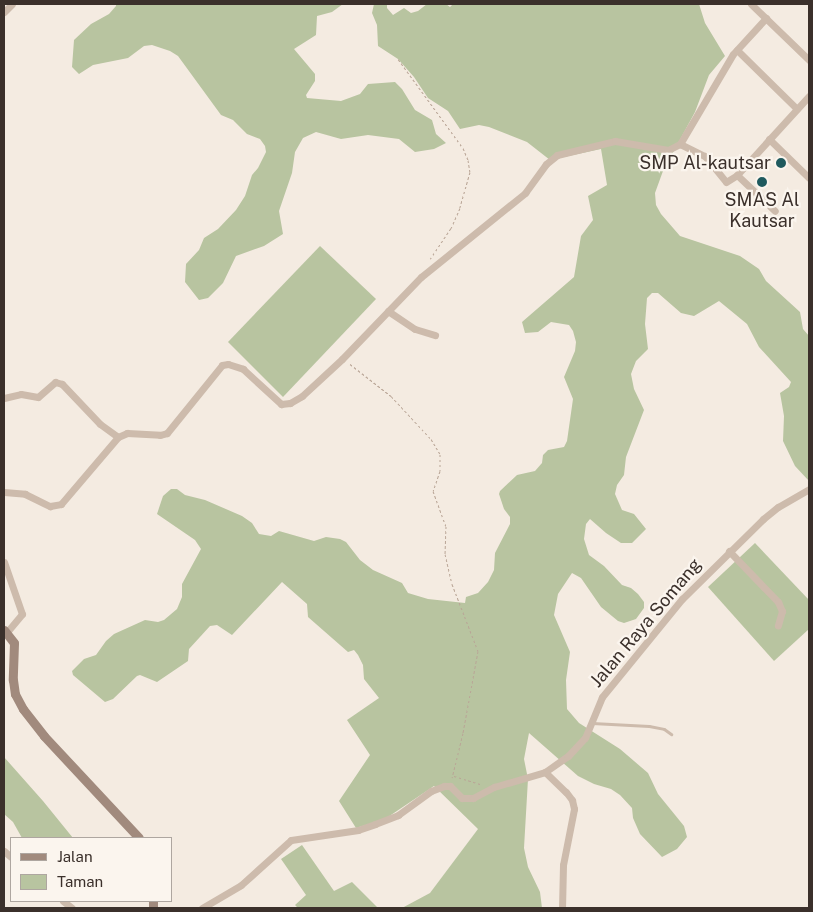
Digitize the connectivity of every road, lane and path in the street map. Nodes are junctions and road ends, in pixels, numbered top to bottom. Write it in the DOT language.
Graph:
graph roads {
  1 [pos="12,4"];
  2 [pos="751,4"];
  3 [pos="4,12"];
  4 [pos="766,18"];
  5 [pos="737,50"];
  6 [pos="398,59"];
  7 [pos="809,60"];
  8 [pos="809,96"];
  9 [pos="797,109"];
  10 [pos="769,139"];
  11 [pos="680,144"];
  12 [pos="737,176"];
  13 [pos="809,178"];
  14 [pos="775,211"];
  15 [pos="429,261"];
  16 [pos="388,311"];
  17 [pos="435,335"];
  18 [pos="342,360"];
  19 [pos="4,398"];
  20 [pos="118,437"];
  21 [pos="809,489"];
  22 [pos="4,492"];
  23 [pos="729,551"];
  24 [pos="4,562"];
  25 [pos="778,625"];
  26 [pos="5,631"];
  27 [pos="592,723"];
  28 [pos="671,734"];
  29 [pos="545,772"];
  30 [pos="453,776"];
  31 [pos="450,786"];
  32 [pos="494,787"];
  33 [pos="138,837"];
  34 [pos="202,908"];
  35 [pos="562,908"];
  1 -- 3 [label="street"];
  2 -- 4 [label="street"];
  4 -- 5 [label="street"];
  4 -- 7 [label="street"];
  5 -- 9 [label="street"];
  5 -- 11 [label="street"];
  6 -- 15 [label="path"];
  8 -- 9 [label="street"];
  9 -- 10 [label="street"];
  10 -- 12 [label="street"];
  10 -- 13 [label="street"];
  11 -- 12 [label="street"];
  11 -- 16 [label="street"];
  12 -- 14 [label="street"];
  16 -- 17 [label="street"];
  16 -- 18 [label="street"];
  18 -- 20 [label="street"];
  18 -- 30 [label="path"];
  19 -- 20 [label="street"];
  20 -- 22 [label="street"];
  21 -- 23 [label="street, Jalan Raya Somang"];
  23 -- 25 [label="street"];
  23 -- 27 [label="street, Jalan Raya Somang"];
  24 -- 26 [label="street"];
  26 -- 33 [label="street"];
  27 -- 28 [label="lane"];
  27 -- 29 [label="street, Jalan Raya Somang"];
  29 -- 32 [label="street, Jalan Raya Somang"];
  29 -- 35 [label="street"];
  30 -- 31 [label="path"];
  30 -- 32 [label="path"];
  31 -- 32 [label="street, Jalan Raya Somang"];
  31 -- 34 [label="street"];
}
